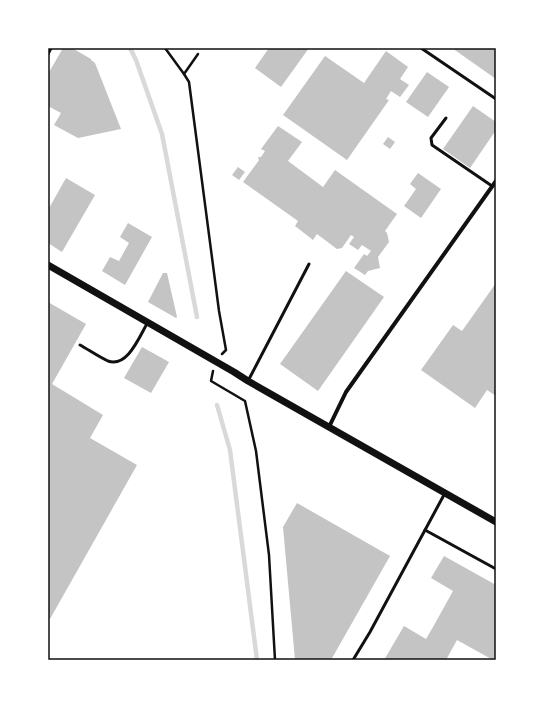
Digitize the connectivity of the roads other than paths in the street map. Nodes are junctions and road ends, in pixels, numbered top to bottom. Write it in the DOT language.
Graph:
graph roads {
  1 [pos="51,48"];
  2 [pos="422,48"];
  3 [pos="48,54"];
  4 [pos="496,99"];
  5 [pos="446,118"];
  6 [pos="496,181"];
  7 [pos="492,186"];
  8 [pos="309,264"];
  9 [pos="48,265"];
  10 [pos="148,322"];
  11 [pos="80,345"];
  12 [pos="248,381"];
  13 [pos="329,427"];
  14 [pos="445,493"];
  15 [pos="496,522"];
  16 [pos="425,530"];
  17 [pos="496,569"];
  18 [pos="353,660"];
  1 -- 3 [label="lane"];
  2 -- 4 [label="lane"];
  5 -- 7 [label="lane"];
  6 -- 7 [label="street"];
  7 -- 13 [label="street"];
  8 -- 12 [label="lane"];
  9 -- 10 [label="street"];
  10 -- 11 [label="lane"];
  10 -- 12 [label="street"];
  12 -- 13 [label="street"];
  13 -- 14 [label="street"];
  14 -- 15 [label="street"];
  14 -- 16 [label="lane"];
  16 -- 17 [label="lane"];
  16 -- 18 [label="lane"];
}
